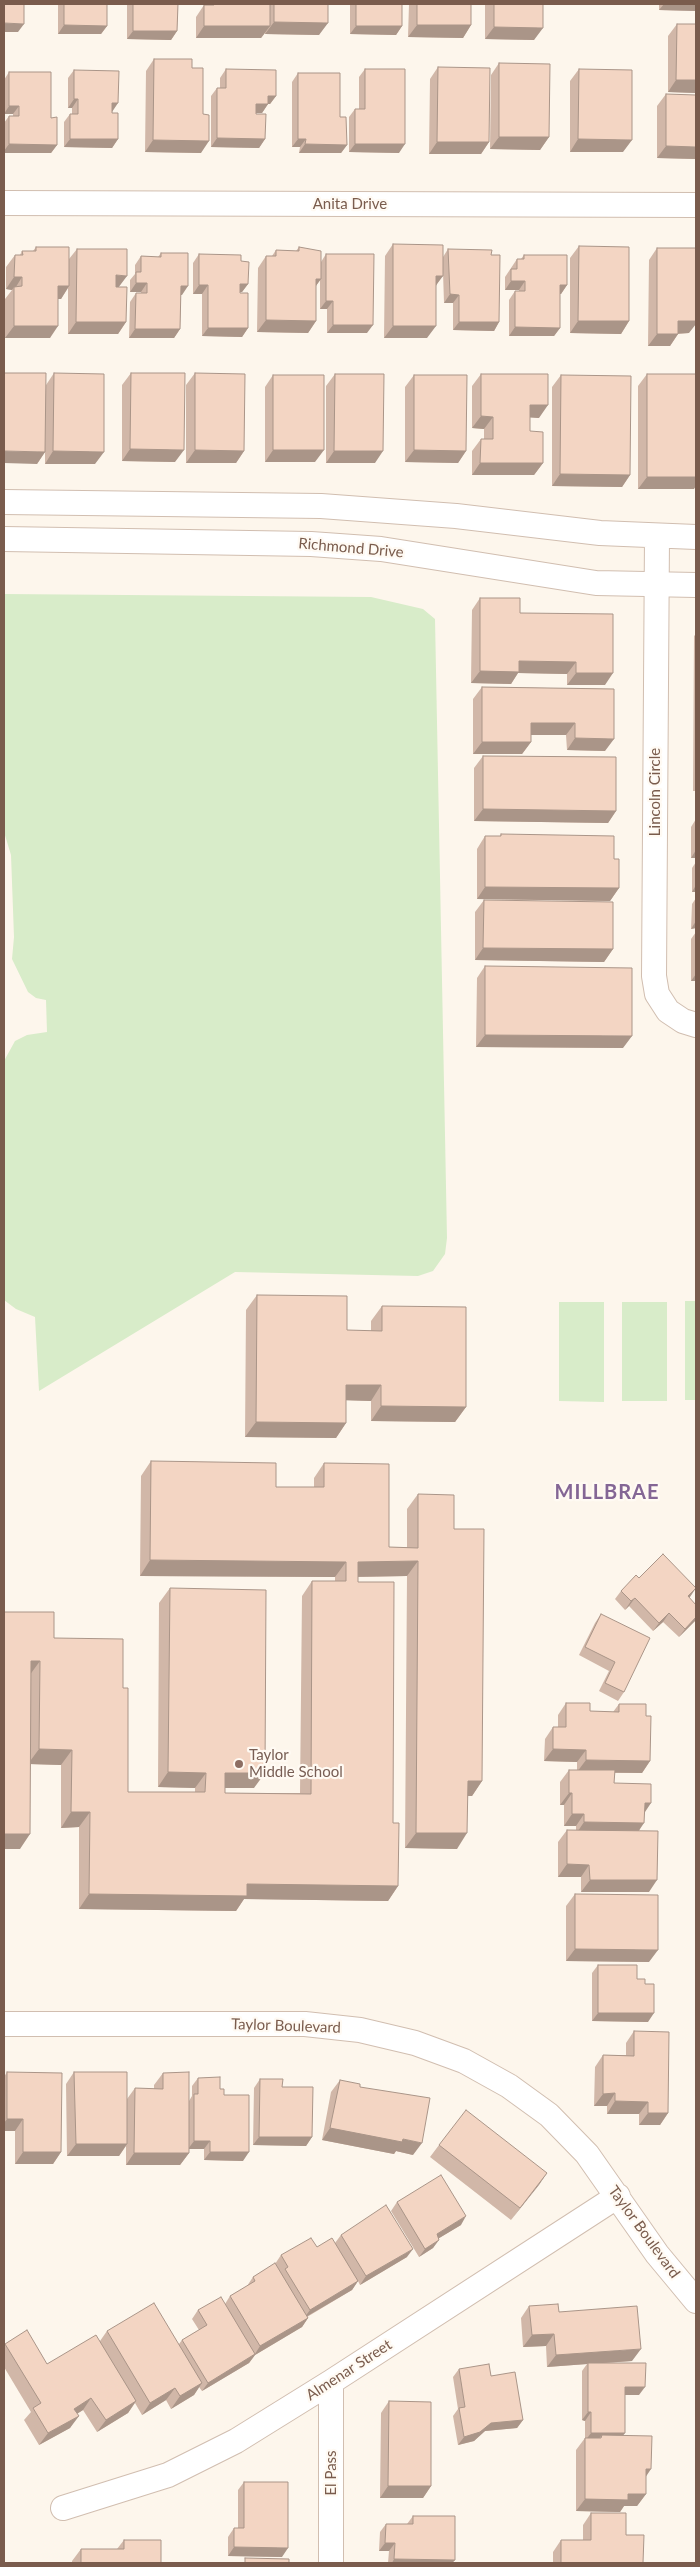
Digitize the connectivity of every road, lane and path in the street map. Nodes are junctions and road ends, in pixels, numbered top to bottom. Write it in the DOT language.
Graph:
graph roads {
  1 [pos="4,203"];
  2 [pos="696,205"];
  3 [pos="4,502"];
  4 [pos="656,537"];
  5 [pos="696,537"];
  6 [pos="4,539"];
  7 [pos="656,585"];
  8 [pos="696,585"];
  9 [pos="696,1024"];
  10 [pos="4,2024"];
  11 [pos="618,2196"];
  12 [pos="696,2301"];
  13 [pos="331,2382"];
  14 [pos="63,2508"];
  15 [pos="331,2563"];
  1 -- 2 [label="street, Anita Drive"];
  3 -- 4 [label="street"];
  4 -- 5 [label="street"];
  4 -- 7 [label="street, Lincoln Circle"];
  6 -- 7 [label="street, Richmond Drive"];
  7 -- 8 [label="street, Richmond Drive"];
  7 -- 9 [label="street, Lincoln Circle"];
  10 -- 11 [label="street, Taylor Boulevard"];
  11 -- 12 [label="street, Taylor Boulevard"];
  11 -- 13 [label="street, Almenar Street"];
  13 -- 14 [label="street, Almenar Street"];
  13 -- 15 [label="street, El Pass"];
}
